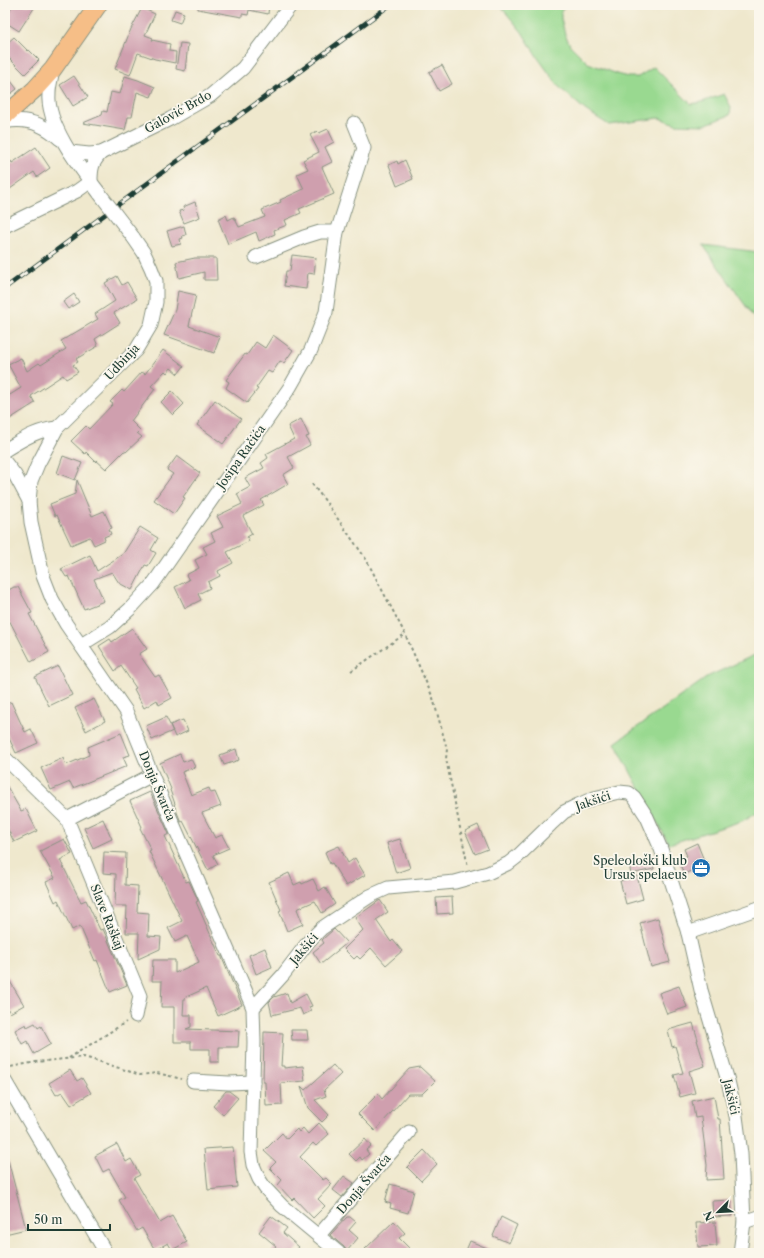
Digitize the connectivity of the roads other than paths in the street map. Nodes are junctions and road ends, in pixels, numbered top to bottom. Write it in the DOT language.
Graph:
graph roads {
  1 [pos="98,5"];
  2 [pos="291,5"];
  3 [pos="53,69"];
  4 [pos="5,116"];
  5 [pos="5,122"];
  6 [pos="354,123"];
  7 [pos="62,140"];
  8 [pos="70,152"];
  9 [pos="101,153"];
  10 [pos="91,181"];
  11 [pos="5,226"];
  12 [pos="338,232"];
  13 [pos="256,257"];
  14 [pos="57,428"];
  15 [pos="5,450"];
  16 [pos="5,462"];
  17 [pos="29,501"];
  18 [pos="81,645"];
  19 [pos="5,758"];
  20 [pos="152,775"];
  21 [pos="67,820"];
  22 [pos="759,908"];
  23 [pos="688,933"];
  24 [pos="253,1008"];
  25 [pos="136,1016"];
  26 [pos="5,1081"];
  27 [pos="193,1081"];
  28 [pos="253,1082"];
  29 [pos="409,1132"];
  30 [pos="759,1217"];
  31 [pos="744,1222"];
  32 [pos="319,1235"];
  33 [pos="106,1253"];
  34 [pos="339,1253"];
  35 [pos="740,1253"];
  1 -- 3 [label="main road, Udbinja"];
  2 -- 9 [label="street, Galović Brdo"];
  3 -- 4 [label="main road, Udbinja"];
  3 -- 7 [label="street, Udbinja"];
  5 -- 7 [label="street, Udbinja"];
  6 -- 12 [label="street, Josipa Račića"];
  7 -- 8 [label="street, Udbinja"];
  8 -- 9 [label="street, Galović Brdo"];
  8 -- 10 [label="street, Udbinja"];
  9 -- 10 [label="street"];
  10 -- 11 [label="street"];
  10 -- 14 [label="street, Udbinja, bridge"];
  12 -- 13 [label="street"];
  12 -- 18 [label="street, Josipa Račića"];
  14 -- 15 [label="street"];
  14 -- 17 [label="street, Udbinja"];
  16 -- 17 [label="street"];
  17 -- 18 [label="street, Donja Švarča"];
  18 -- 20 [label="street, Donja Švarča"];
  19 -- 21 [label="street, Slave Raškaj"];
  20 -- 21 [label="street"];
  20 -- 24 [label="street, Donja Švarča"];
  21 -- 25 [label="street, Slave Raškaj"];
  22 -- 23 [label="street"];
  23 -- 24 [label="street, Jakšići"];
  23 -- 31 [label="street, Jakšići"];
  24 -- 28 [label="street, Donja Švarča"];
  26 -- 33 [label="street"];
  27 -- 28 [label="street"];
  28 -- 32 [label="street, Donja Švarča"];
  29 -- 32 [label="street, Donja Švarča"];
  30 -- 31 [label="street"];
  31 -- 35 [label="street, Jakšići"];
  32 -- 34 [label="street, Donja Švarča"];
}
